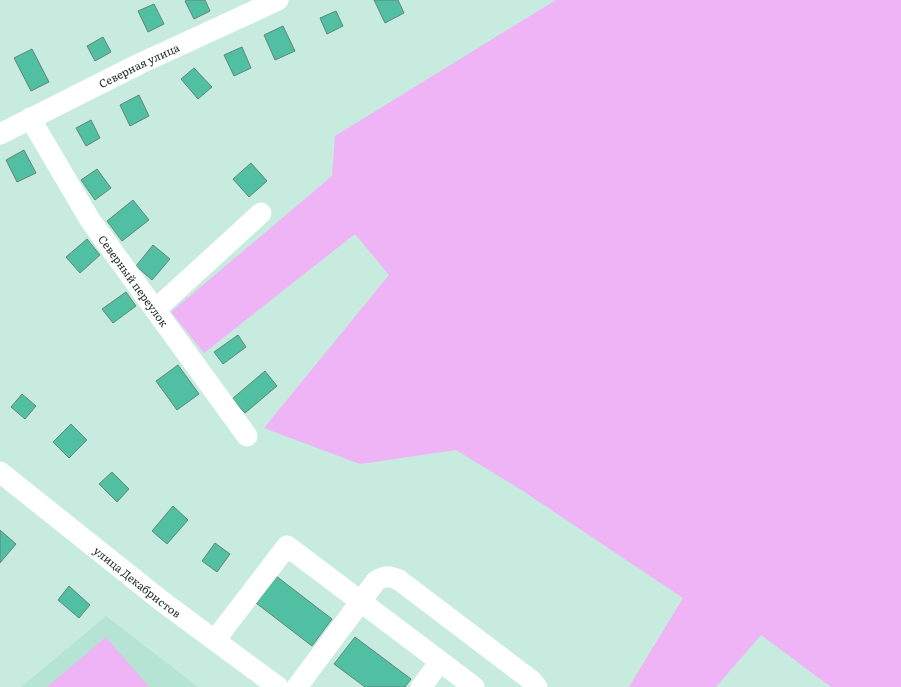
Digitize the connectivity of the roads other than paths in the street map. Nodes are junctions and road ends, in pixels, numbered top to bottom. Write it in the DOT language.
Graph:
graph roads {
  1 [pos="278,0"];
  2 [pos="30,118"];
  3 [pos="0,134"];
  4 [pos="261,213"];
  5 [pos="155,310"];
  6 [pos="247,436"];
  7 [pos="0,472"];
  8 [pos="361,602"];
  9 [pos="215,640"];
  10 [pos="440,662"];
  11 [pos="278,687"];
  12 [pos="297,687"];
  13 [pos="421,687"];
  14 [pos="474,687"];
  15 [pos="537,687"];
  1 -- 2 [label="street, Северная улица"];
  2 -- 3 [label="street, Северная улица"];
  2 -- 5 [label="street, Северный переулок"];
  4 -- 5 [label="street"];
  5 -- 6 [label="street, Северный переулок"];
  7 -- 9 [label="street, улица Декабристов"];
  8 -- 9 [label="street"];
  8 -- 10 [label="street"];
  8 -- 12 [label="street"];
  8 -- 15 [label="street"];
  9 -- 11 [label="street, улица Декабристов"];
  10 -- 13 [label="street"];
  10 -- 14 [label="street"];
}
